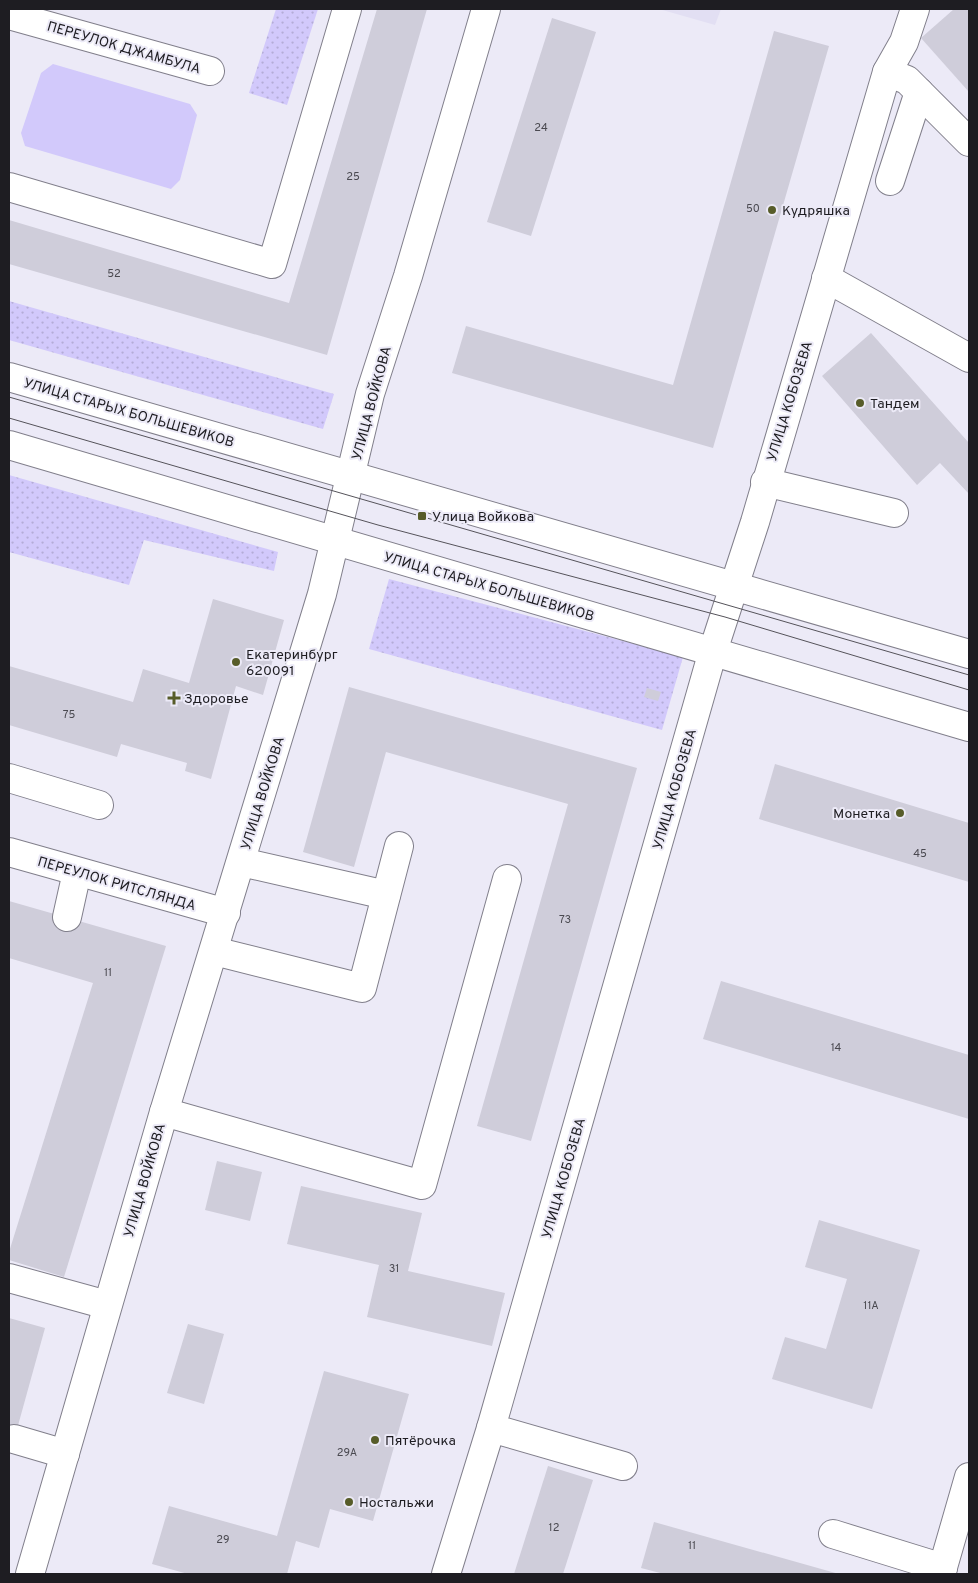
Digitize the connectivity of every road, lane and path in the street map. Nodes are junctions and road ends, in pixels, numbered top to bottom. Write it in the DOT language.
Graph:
graph roads {
  1 [pos="348,9"];
  2 [pos="486,9"];
  3 [pos="915,9"];
  4 [pos="9,14"];
  5 [pos="210,71"];
  6 [pos="887,72"];
  7 [pos="919,92"];
  8 [pos="969,142"];
  9 [pos="890,181"];
  10 [pos="9,187"];
  11 [pos="826,278"];
  12 [pos="969,358"];
  13 [pos="9,377"];
  14 [pos="9,446"];
  15 [pos="351,476"];
  16 [pos="765,482"];
  17 [pos="894,513"];
  18 [pos="336,542"];
  19 [pos="734,587"];
  20 [pos="713,651"];
  21 [pos="969,654"];
  22 [pos="969,726"];
  23 [pos="9,778"];
  24 [pos="99,805"];
  25 [pos="399,846"];
  26 [pos="9,852"];
  27 [pos="241,862"];
  28 [pos="77,872"];
  29 [pos="507,879"];
  30 [pos="386,895"];
  31 [pos="226,913"];
  32 [pos="67,917"];
  33 [pos="214,951"];
  34 [pos="164,1112"];
  35 [pos="9,1278"];
  36 [pos="107,1305"];
  37 [pos="491,1428"];
  38 [pos="14,1440"];
  39 [pos="65,1454"];
  40 [pos="623,1466"];
  41 [pos="969,1477"];
  42 [pos="833,1534"];
  43 [pos="942,1571"];
  44 [pos="30,1574"];
  45 [pos="446,1574"];
  1 -- 10 [label="street"];
  2 -- 15 [label="street, УЛИЦА ВОЙКОВА"];
  3 -- 6 [label="street, УЛИЦА КОБОЗЕВА"];
  4 -- 5 [label="street, ПЕРЕУЛОК ДЖАМБУЛА"];
  6 -- 7 [label="street"];
  6 -- 11 [label="street, УЛИЦА КОБОЗЕВА"];
  7 -- 8 [label="street"];
  7 -- 9 [label="street"];
  11 -- 12 [label="street"];
  11 -- 16 [label="street, УЛИЦА КОБОЗЕВА"];
  13 -- 15 [label="street, УЛИЦА СТАРЫХ БОЛЬШЕВИКОВ"];
  14 -- 18 [label="street, УЛИЦА СТАРЫХ БОЛЬШЕВИКОВ"];
  15 -- 18 [label="street, УЛИЦА ВОЙКОВА"];
  15 -- 19 [label="street, УЛИЦА СТАРЫХ БОЛЬШЕВИКОВ"];
  16 -- 17 [label="street"];
  16 -- 19 [label="street, УЛИЦА КОБОЗЕВА"];
  18 -- 20 [label="street, УЛИЦА СТАРЫХ БОЛЬШЕВИКОВ"];
  18 -- 27 [label="street, УЛИЦА ВОЙКОВА"];
  19 -- 20 [label="street, УЛИЦА КОБОЗЕВА"];
  19 -- 21 [label="street, УЛИЦА СТАРЫХ БОЛЬШЕВИКОВ"];
  20 -- 22 [label="street, УЛИЦА СТАРЫХ БОЛЬШЕВИКОВ"];
  20 -- 37 [label="street, УЛИЦА КОБОЗЕВА"];
  23 -- 24 [label="street"];
  25 -- 30 [label="street"];
  26 -- 28 [label="street, ПЕРЕУЛОК РИТСЛЯНДА"];
  27 -- 30 [label="street"];
  27 -- 31 [label="street, УЛИЦА ВОЙКОВА"];
  28 -- 31 [label="street, ПЕРЕУЛОК РИТСЛЯНДА"];
  28 -- 32 [label="street"];
  29 -- 34 [label="street"];
  30 -- 33 [label="street"];
  31 -- 33 [label="street, УЛИЦА ВОЙКОВА"];
  33 -- 34 [label="street, УЛИЦА ВОЙКОВА"];
  34 -- 36 [label="street, УЛИЦА ВОЙКОВА"];
  35 -- 36 [label="street"];
  36 -- 39 [label="street, УЛИЦА ВОЙКОВА"];
  37 -- 40 [label="street"];
  37 -- 45 [label="street, УЛИЦА КОБОЗЕВА"];
  38 -- 39 [label="street"];
  39 -- 44 [label="street, УЛИЦА ВОЙКОВА"];
  41 -- 43 [label="street"];
  42 -- 43 [label="street"];
}
